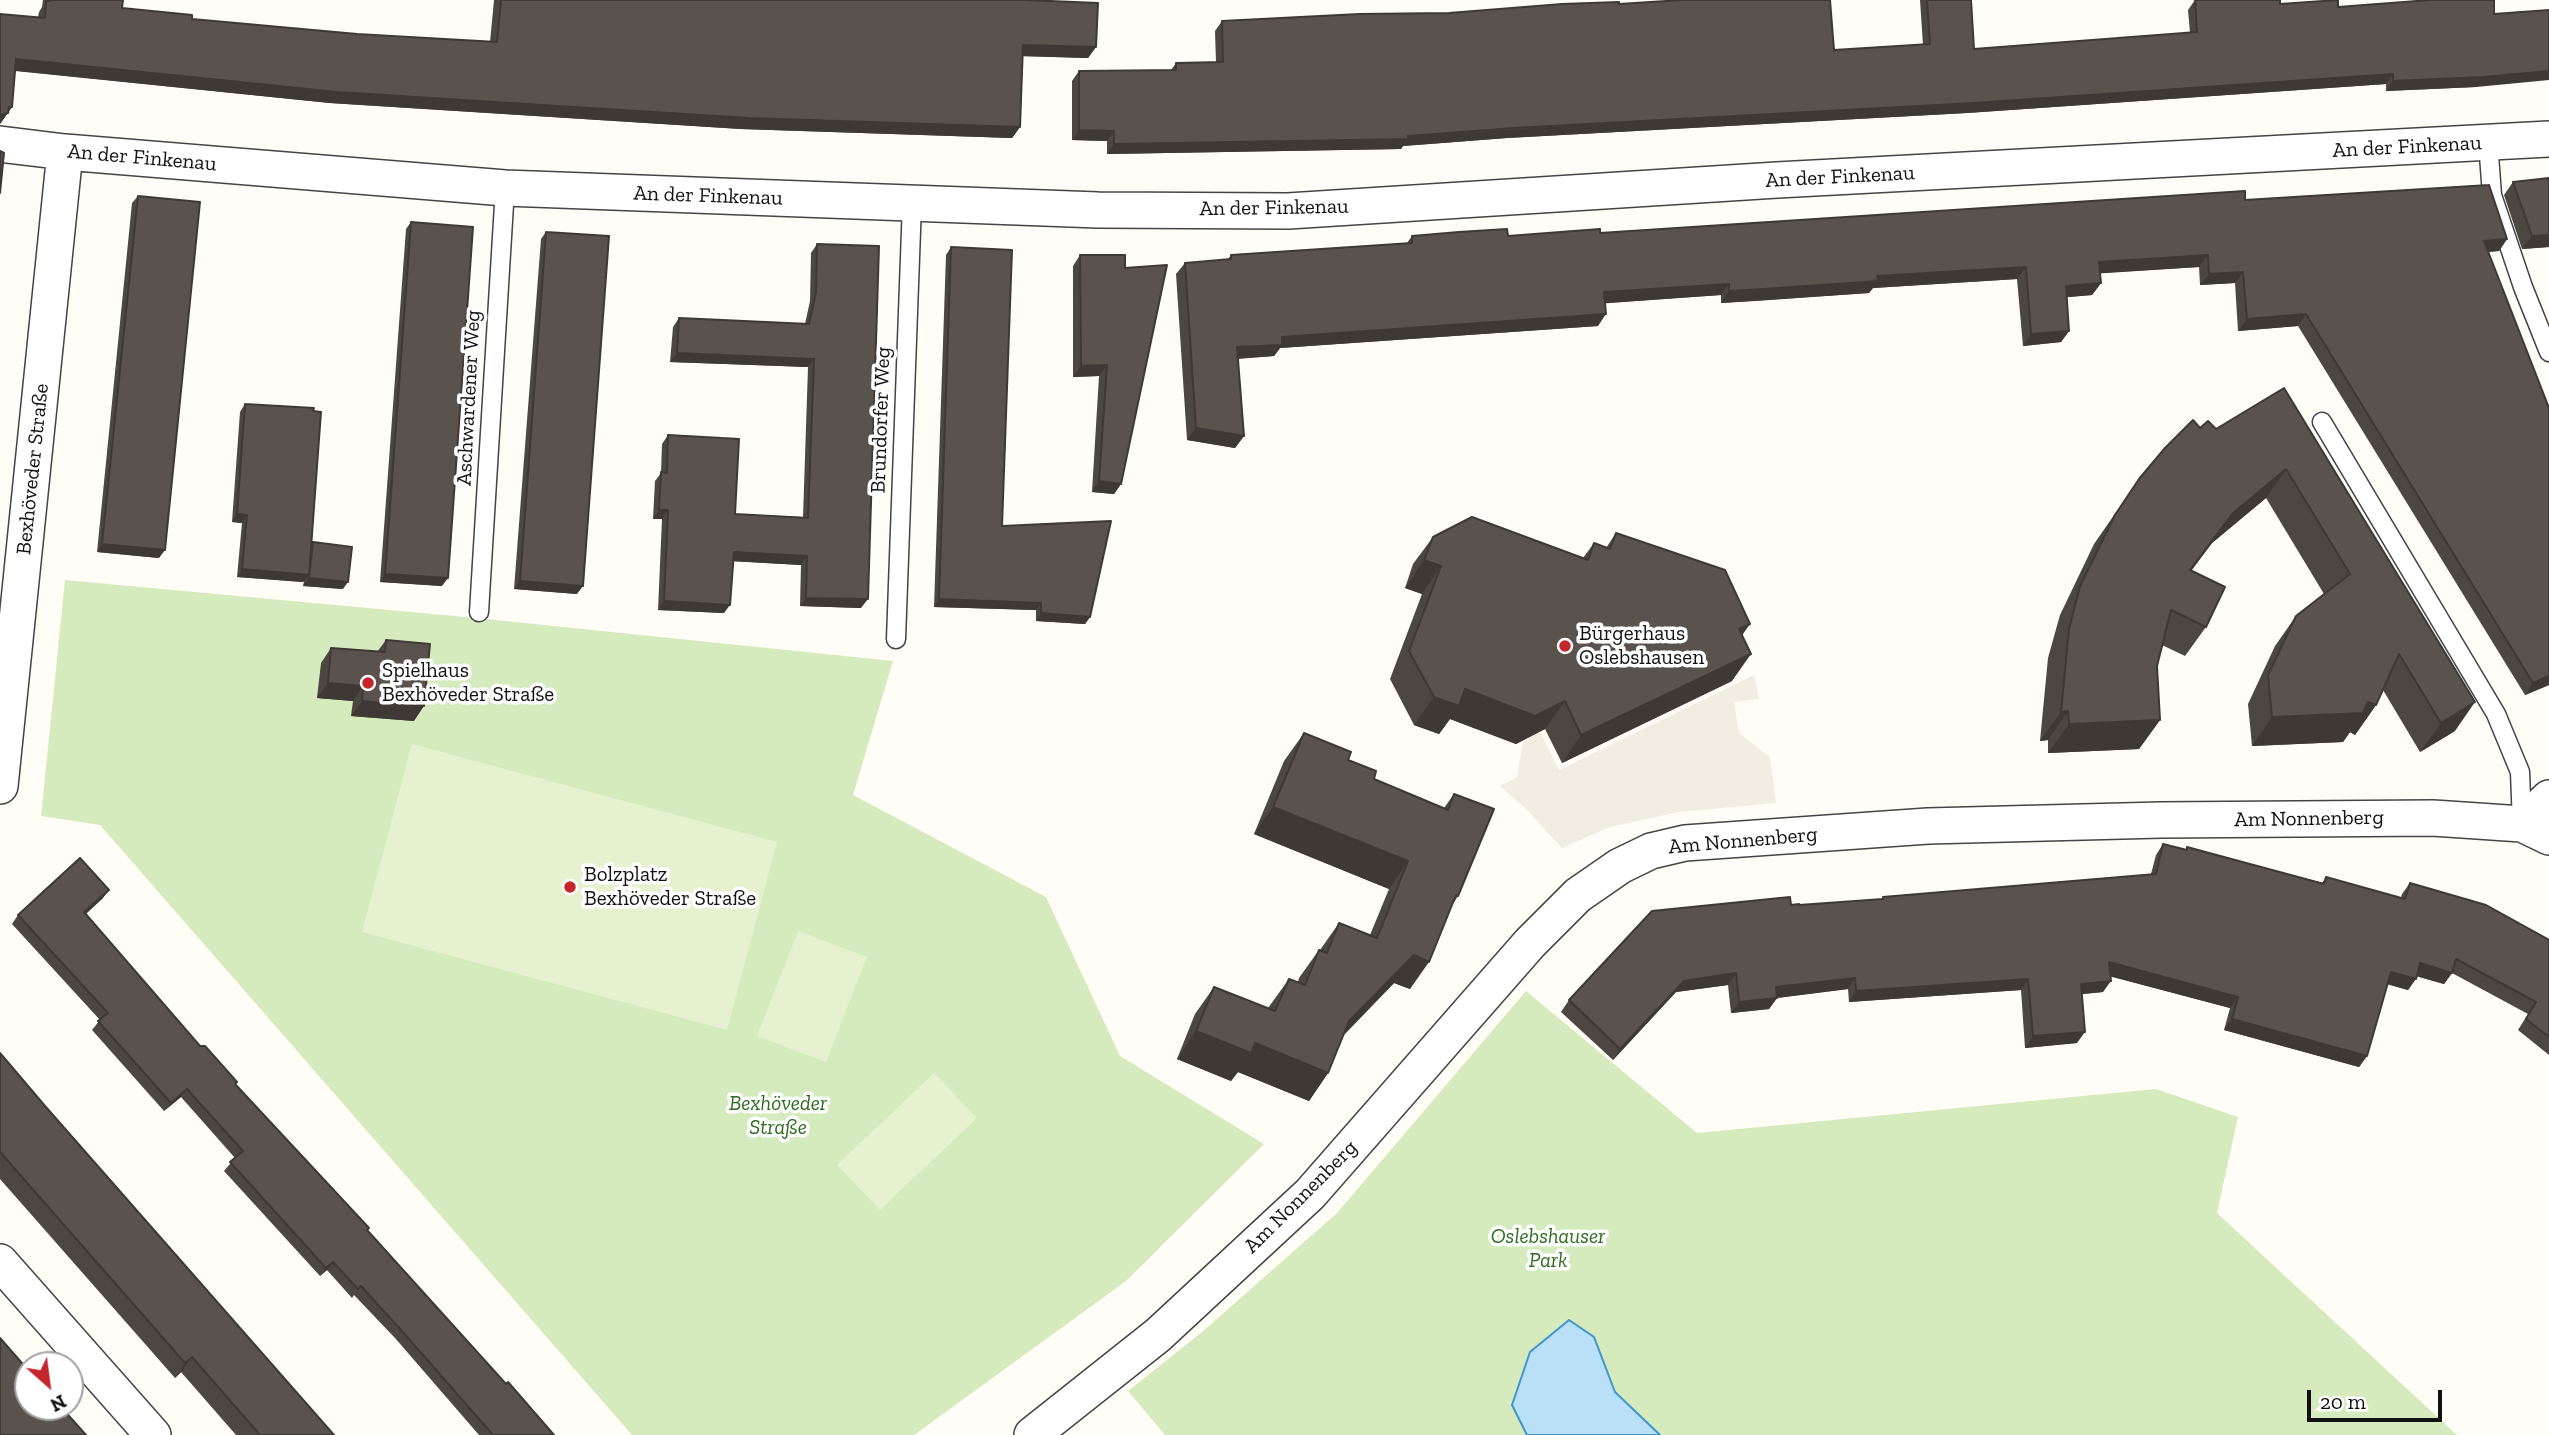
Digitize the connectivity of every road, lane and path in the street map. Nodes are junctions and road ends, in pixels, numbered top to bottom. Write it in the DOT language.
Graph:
graph roads {
  1 [pos="2549,139"];
  2 [pos="2488,142"];
  3 [pos="0,144"];
  4 [pos="65,152"];
  5 [pos="505,188"];
  6 [pos="912,203"];
  7 [pos="2549,352"];
  8 [pos="2322,422"];
  9 [pos="479,612"];
  10 [pos="896,639"];
  11 [pos="0,786"];
  12 [pos="2549,798"];
  13 [pos="2535,830"];
  14 [pos="0,1262"];
  15 [pos="153,1435"];
  16 [pos="1032,1435"];
  1 -- 2 [label="street, An der Finkenau"];
  2 -- 6 [label="street, An der Finkenau"];
  2 -- 7 [label="lane"];
  3 -- 4 [label="street, An der Finkenau"];
  4 -- 5 [label="street, An der Finkenau"];
  4 -- 11 [label="street, Bexhöveder Straße"];
  5 -- 6 [label="street, An der Finkenau"];
  5 -- 9 [label="lane, Aschwardener Weg"];
  6 -- 10 [label="lane, Brundorfer Weg"];
  8 -- 13 [label="lane"];
  12 -- 13 [label="street"];
  13 -- 16 [label="street, Am Nonnenberg"];
  14 -- 15 [label="street"];
}
